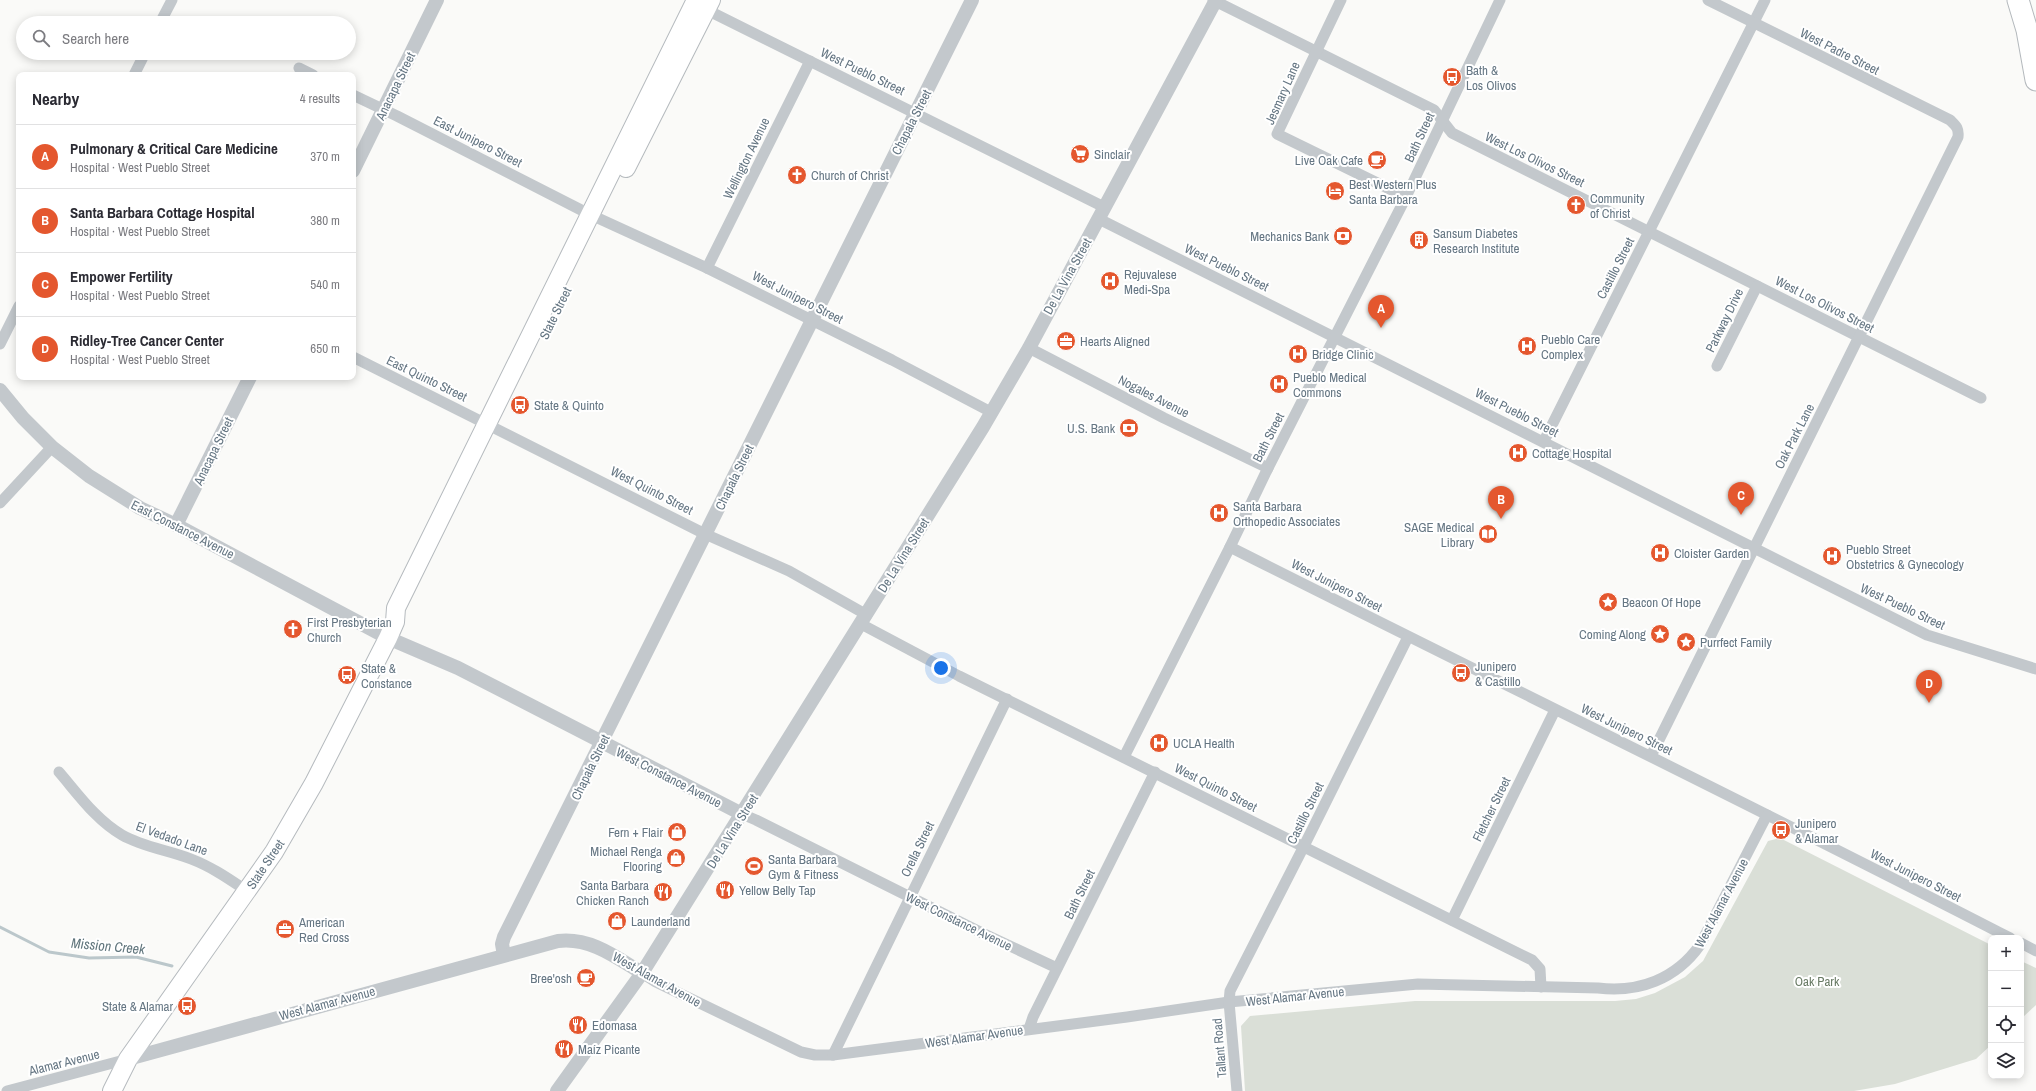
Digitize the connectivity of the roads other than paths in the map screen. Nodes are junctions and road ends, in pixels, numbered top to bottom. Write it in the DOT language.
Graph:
graph roads {
  1 [pos="437,0"];
  2 [pos="972,0"];
  3 [pos="1215,0"];
  4 [pos="1341,0"];
  5 [pos="1708,0"];
  6 [pos="1765,0"];
  7 [pos="2018,0"];
  8 [pos="169,1"];
  9 [pos="1498,1"];
  10 [pos="700,3"];
  11 [pos="163,16"];
  12 [pos="1754,23"];
  13 [pos="1315,51"];
  14 [pos="142,60"];
  15 [pos="810,61"];
  16 [pos="299,68"];
  17 [pos="136,72"];
  18 [pos="307,72"];
  19 [pos="2036,80"];
  20 [pos="356,96"];
  21 [pos="384,109"];
  22 [pos="916,112"];
  23 [pos="1442,121"];
  24 [pos="1958,128"];
  25 [pos="356,165"];
  26 [pos="1406,197"];
  27 [pos="1102,213"];
  28 [pos="595,217"];
  29 [pos="1649,232"];
  30 [pos="707,268"];
  31 [pos="1757,286"];
  32 [pos="16,312"];
  33 [pos="812,320"];
  34 [pos="1335,336"];
  35 [pos="1859,338"];
  36 [pos="0,344"];
  37 [pos="1029,348"];
  38 [pos="356,358"];
  39 [pos="1717,366"];
  40 [pos="248,380"];
  41 [pos="0,390"];
  42 [pos="1981,398"];
  43 [pos="991,412"];
  44 [pos="493,426"];
  45 [pos="1544,441"];
  46 [pos="52,447"];
  47 [pos="1268,468"];
  48 [pos="0,503"];
  49 [pos="176,525"];
  50 [pos="706,534"];
  51 [pos="1230,547"];
  52 [pos="1754,547"];
  53 [pos="864,620"];
  54 [pos="391,630"];
  55 [pos="1408,637"];
  56 [pos="2036,669"];
  57 [pos="1007,699"];
  58 [pos="1555,710"];
  59 [pos="601,743"];
  60 [pos="1651,756"];
  61 [pos="1124,757"];
  62 [pos="59,772"];
  63 [pos="1155,772"];
  64 [pos="742,814"];
  65 [pos="1767,815"];
  66 [pos="1304,846"];
  67 [pos="247,891"];
  68 [pos="908,897"];
  69 [pos="1452,920"];
  70 [pos="2004,935"];
  71 [pos="2024,945"];
  72 [pos="2036,951"];
  73 [pos="504,955"];
  74 [pos="1057,968"];
  75 [pos="642,973"];
  76 [pos="1541,987"];
  77 [pos="1229,1002"];
  78 [pos="1029,1029"];
  79 [pos="833,1054"];
  80 [pos="128,1059"];
  81 [pos="7,1091"];
  82 [pos="112,1091"];
  83 [pos="557,1091"];
  84 [pos="1237,1091"];
  1 -- 21 [label="street, Anacapa Street"];
  2 -- 22 [label="street, Chapala Street"];
  3 -- 13 [label="street, West Los Olivos Street"];
  3 -- 27 [label="street, De La Vina Street"];
  4 -- 13 [label="street, Jesmary Lane"];
  5 -- 12 [label="street, West Padre Street"];
  6 -- 12 [label="street, Castillo Street"];
  7 -- 19 [label="highway"];
  8 -- 11 [label="street"];
  9 -- 23 [label="street, Bath Street"];
  10 -- 15 [label="street, West Pueblo Street"];
  10 -- 28 [label="main road, State Street"];
  12 -- 24 [label="street, West Padre Street"];
  12 -- 29 [label="street, Castillo Street"];
  13 -- 23 [label="street, West Los Olivos Street"];
  13 -- 26 [label="street, Jesmary Lane"];
  14 -- 17 [label="street"];
  15 -- 22 [label="street, West Pueblo Street"];
  15 -- 30 [label="street, Wellington Avenue"];
  16 -- 18 [label="street"];
  20 -- 21 [label="street, East Junipero Street"];
  21 -- 25 [label="street, Anacapa Street"];
  21 -- 28 [label="street, East Junipero Street"];
  22 -- 27 [label="street, West Pueblo Street"];
  22 -- 33 [label="street, Chapala Street"];
  23 -- 26 [label="street, Bath Street"];
  23 -- 29 [label="street, West Los Olivos Street"];
  24 -- 35 [label="street, Oak Park Lane"];
  26 -- 34 [label="street, Bath Street"];
  27 -- 34 [label="street, West Pueblo Street"];
  27 -- 37 [label="street, De La Vina Street"];
  28 -- 30 [label="street, West Junipero Street"];
  28 -- 44 [label="main road, State Street"];
  29 -- 31 [label="street, West Los Olivos Street"];
  29 -- 45 [label="street, Castillo Street"];
  30 -- 33 [label="street, West Junipero Street"];
  31 -- 35 [label="street, West Los Olivos Street"];
  31 -- 39 [label="street, Parkway Drive"];
  32 -- 36 [label="street"];
  33 -- 43 [label="street, West Junipero Street"];
  33 -- 50 [label="street, Chapala Street"];
  34 -- 45 [label="street, West Pueblo Street"];
  34 -- 47 [label="street, Bath Street"];
  35 -- 42 [label="street, West Los Olivos Street"];
  35 -- 52 [label="street, Oak Park Lane"];
  37 -- 43 [label="street, De La Vina Street"];
  37 -- 47 [label="street, Nogales Avenue"];
  38 -- 44 [label="street, East Quinto Street"];
  40 -- 49 [label="street, Anacapa Street"];
  41 -- 46 [label="street, East Constance Avenue"];
  43 -- 53 [label="street, De La Vina Street"];
  44 -- 50 [label="street, West Quinto Street"];
  44 -- 54 [label="main road, State Street"];
  45 -- 52 [label="street, West Pueblo Street"];
  46 -- 48 [label="street"];
  46 -- 49 [label="street, East Constance Avenue"];
  47 -- 51 [label="street, Bath Street"];
  49 -- 54 [label="street, East Constance Avenue"];
  50 -- 53 [label="street, West Quinto Street"];
  50 -- 59 [label="street, Chapala Street"];
  51 -- 55 [label="street, West Junipero Street"];
  51 -- 61 [label="street, Bath Street"];
  52 -- 56 [label="street, West Pueblo Street"];
  52 -- 60 [label="street, Oak Park Lane"];
  53 -- 57 [label="street, West Quinto Street"];
  53 -- 64 [label="street, De La Vina Street"];
  54 -- 59 [label="street, West Constance Avenue"];
  54 -- 67 [label="main road, State Street"];
  55 -- 58 [label="street, West Junipero Street"];
  55 -- 66 [label="street, Castillo Street"];
  57 -- 61 [label="street, West Quinto Street"];
  57 -- 68 [label="street, Orella Street"];
  58 -- 60 [label="street, West Junipero Street"];
  58 -- 69 [label="street, Fletcher Street"];
  59 -- 64 [label="street, West Constance Avenue"];
  59 -- 73 [label="street, Chapala Street"];
  60 -- 65 [label="street, West Junipero Street"];
  61 -- 63 [label="street, West Quinto Street"];
  62 -- 67 [label="street, El Vedado Lane"];
  63 -- 66 [label="street, West Quinto Street"];
  63 -- 74 [label="street, Bath Street"];
  64 -- 68 [label="street, West Constance Avenue"];
  64 -- 75 [label="street, De La Vina Street"];
  65 -- 70 [label="street, West Junipero Street"];
  65 -- 76 [label="street, West Alamar Avenue"];
  66 -- 69 [label="street, West Quinto Street"];
  66 -- 77 [label="street, Castillo Street"];
  67 -- 80 [label="main road, State Street"];
  68 -- 74 [label="street, West Constance Avenue"];
  68 -- 79 [label="street, Orella Street"];
  69 -- 76 [label="street, West Quinto Street"];
  71 -- 72 [label="street"];
  73 -- 75 [label="street, West Alamar Avenue"];
  73 -- 80 [label="street, West Alamar Avenue"];
  74 -- 78 [label="street, Bath Street"];
  75 -- 79 [label="street, West Alamar Avenue"];
  75 -- 83 [label="street, De La Vina Street"];
  76 -- 77 [label="street, West Alamar Avenue"];
  77 -- 78 [label="street, West Alamar Avenue"];
  77 -- 84 [label="street, Tallant Road"];
  78 -- 79 [label="street, West Alamar Avenue"];
  80 -- 81 [label="street, Alamar Avenue"];
  80 -- 82 [label="main road, State Street"];
}
